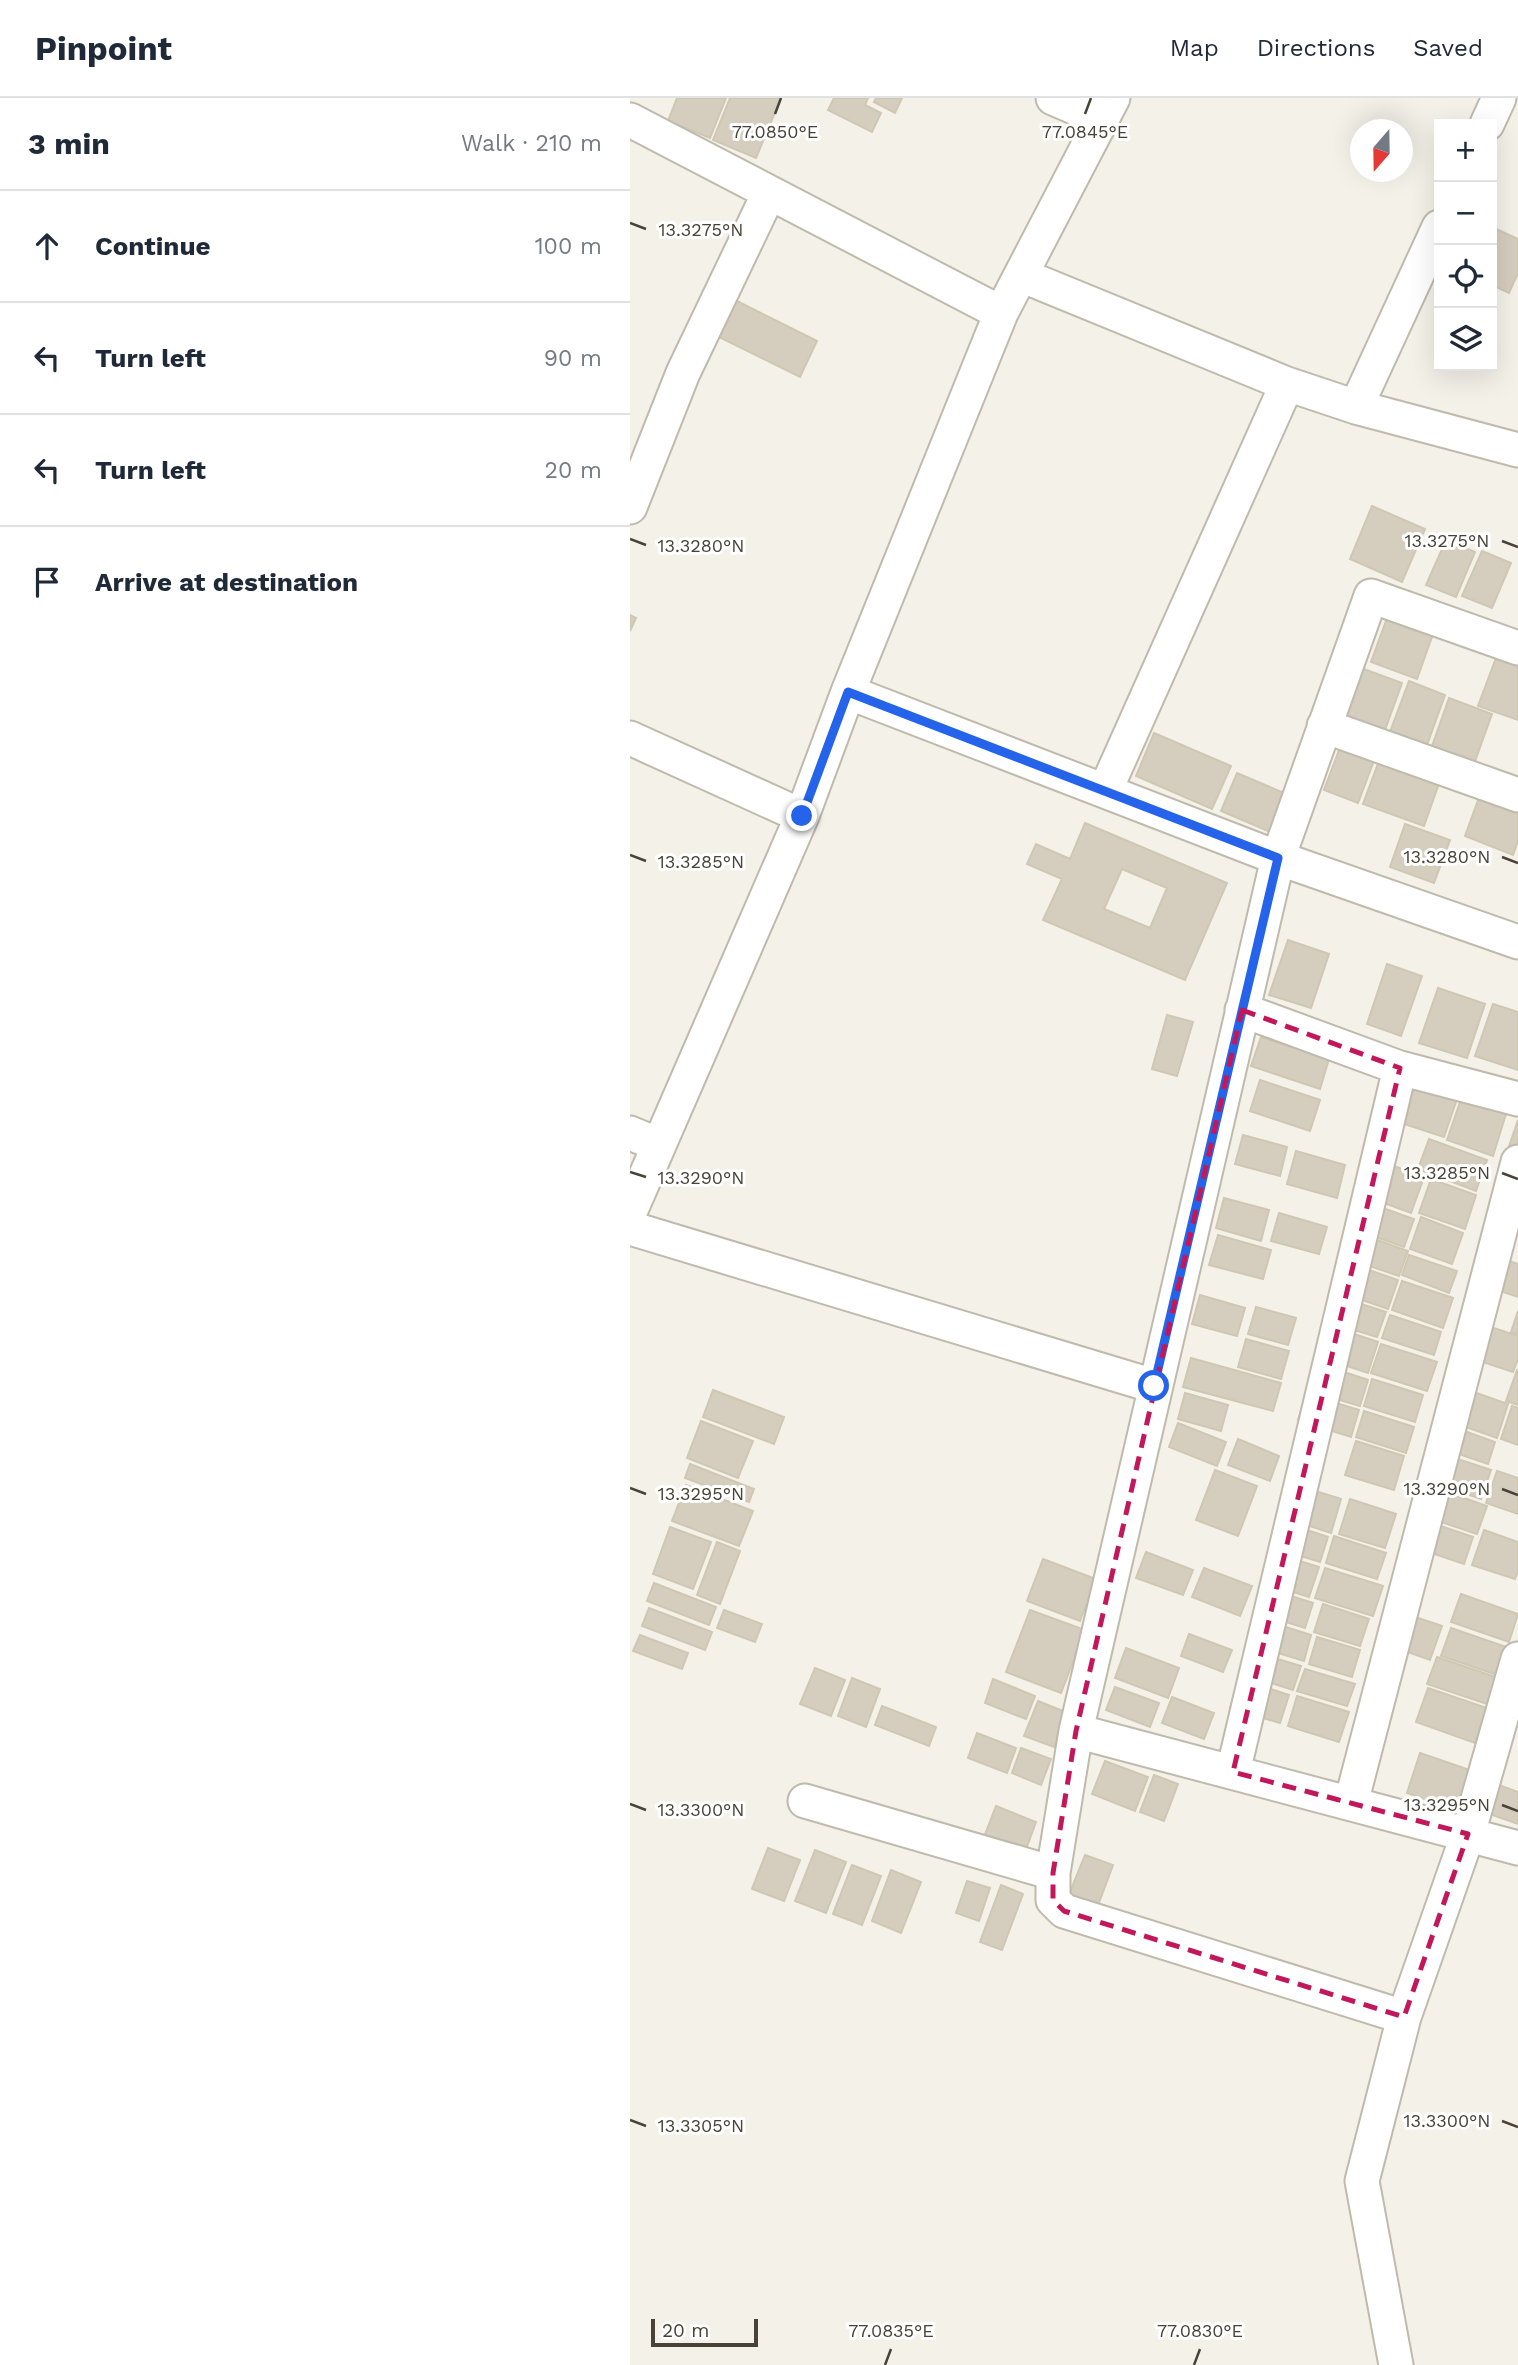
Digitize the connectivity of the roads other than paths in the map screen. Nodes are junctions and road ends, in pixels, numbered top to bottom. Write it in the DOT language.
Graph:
graph roads {
  1 [pos="1053,98"];
  2 [pos="1499,98"];
  3 [pos="1107,109"];
  4 [pos="1489,119"];
  5 [pos="630,120"];
  6 [pos="769,193"];
  7 [pos="1434,239"];
  8 [pos="1021,275"];
  9 [pos="1001,313"];
  10 [pos="1287,384"];
  11 [pos="1356,407"];
  12 [pos="1518,450"];
  13 [pos="630,507"];
  14 [pos="1518,648"];
  15 [pos="848,692"];
  16 [pos="1324,726"];
  17 [pos="630,738"];
  18 [pos="1105,791"];
  19 [pos="1518,795"];
  20 [pos="802,816"];
  21 [pos="1278,858"];
  22 [pos="1518,942"];
  23 [pos="1242,1010"];
  24 [pos="1400,1068"];
  25 [pos="1518,1099"];
  26 [pos="645,1139"];
  27 [pos="1518,1162"];
  28 [pos="630,1212"];
  29 [pos="630,1228"];
  30 [pos="1154,1386"];
  31 [pos="1518,1659"];
  32 [pos="1076,1731"];
  33 [pos="1233,1772"];
  34 [pos="805,1801"];
  35 [pos="1351,1803"];
  36 [pos="1468,1834"];
  37 [pos="1518,1848"];
  38 [pos="1053,1873"];
  39 [pos="1404,2017"];
  40 [pos="1396,2365"];
  1 -- 3 [label="street"];
  2 -- 4 [label="street"];
  3 -- 8 [label="street"];
  5 -- 6 [label="street"];
  6 -- 9 [label="street"];
  6 -- 13 [label="street"];
  7 -- 11 [label="street"];
  8 -- 9 [label="street"];
  8 -- 10 [label="street"];
  9 -- 15 [label="street"];
  10 -- 11 [label="street"];
  10 -- 18 [label="street"];
  11 -- 12 [label="street"];
  14 -- 16 [label="street"];
  15 -- 18 [label="street"];
  15 -- 20 [label="street"];
  16 -- 19 [label="street"];
  16 -- 21 [label="street"];
  17 -- 20 [label="street"];
  18 -- 21 [label="street"];
  20 -- 26 [label="street"];
  21 -- 22 [label="street"];
  21 -- 23 [label="street"];
  23 -- 24 [label="street"];
  23 -- 30 [label="street"];
  24 -- 25 [label="street"];
  24 -- 33 [label="street"];
  26 -- 28 [label="street"];
  27 -- 35 [label="street"];
  29 -- 30 [label="street"];
  30 -- 32 [label="street"];
  31 -- 36 [label="street"];
  32 -- 33 [label="street"];
  32 -- 38 [label="street"];
  33 -- 35 [label="street"];
  34 -- 38 [label="street"];
  35 -- 36 [label="street"];
  36 -- 37 [label="street"];
  36 -- 39 [label="street"];
  38 -- 39 [label="street"];
  39 -- 40 [label="street"];
}
